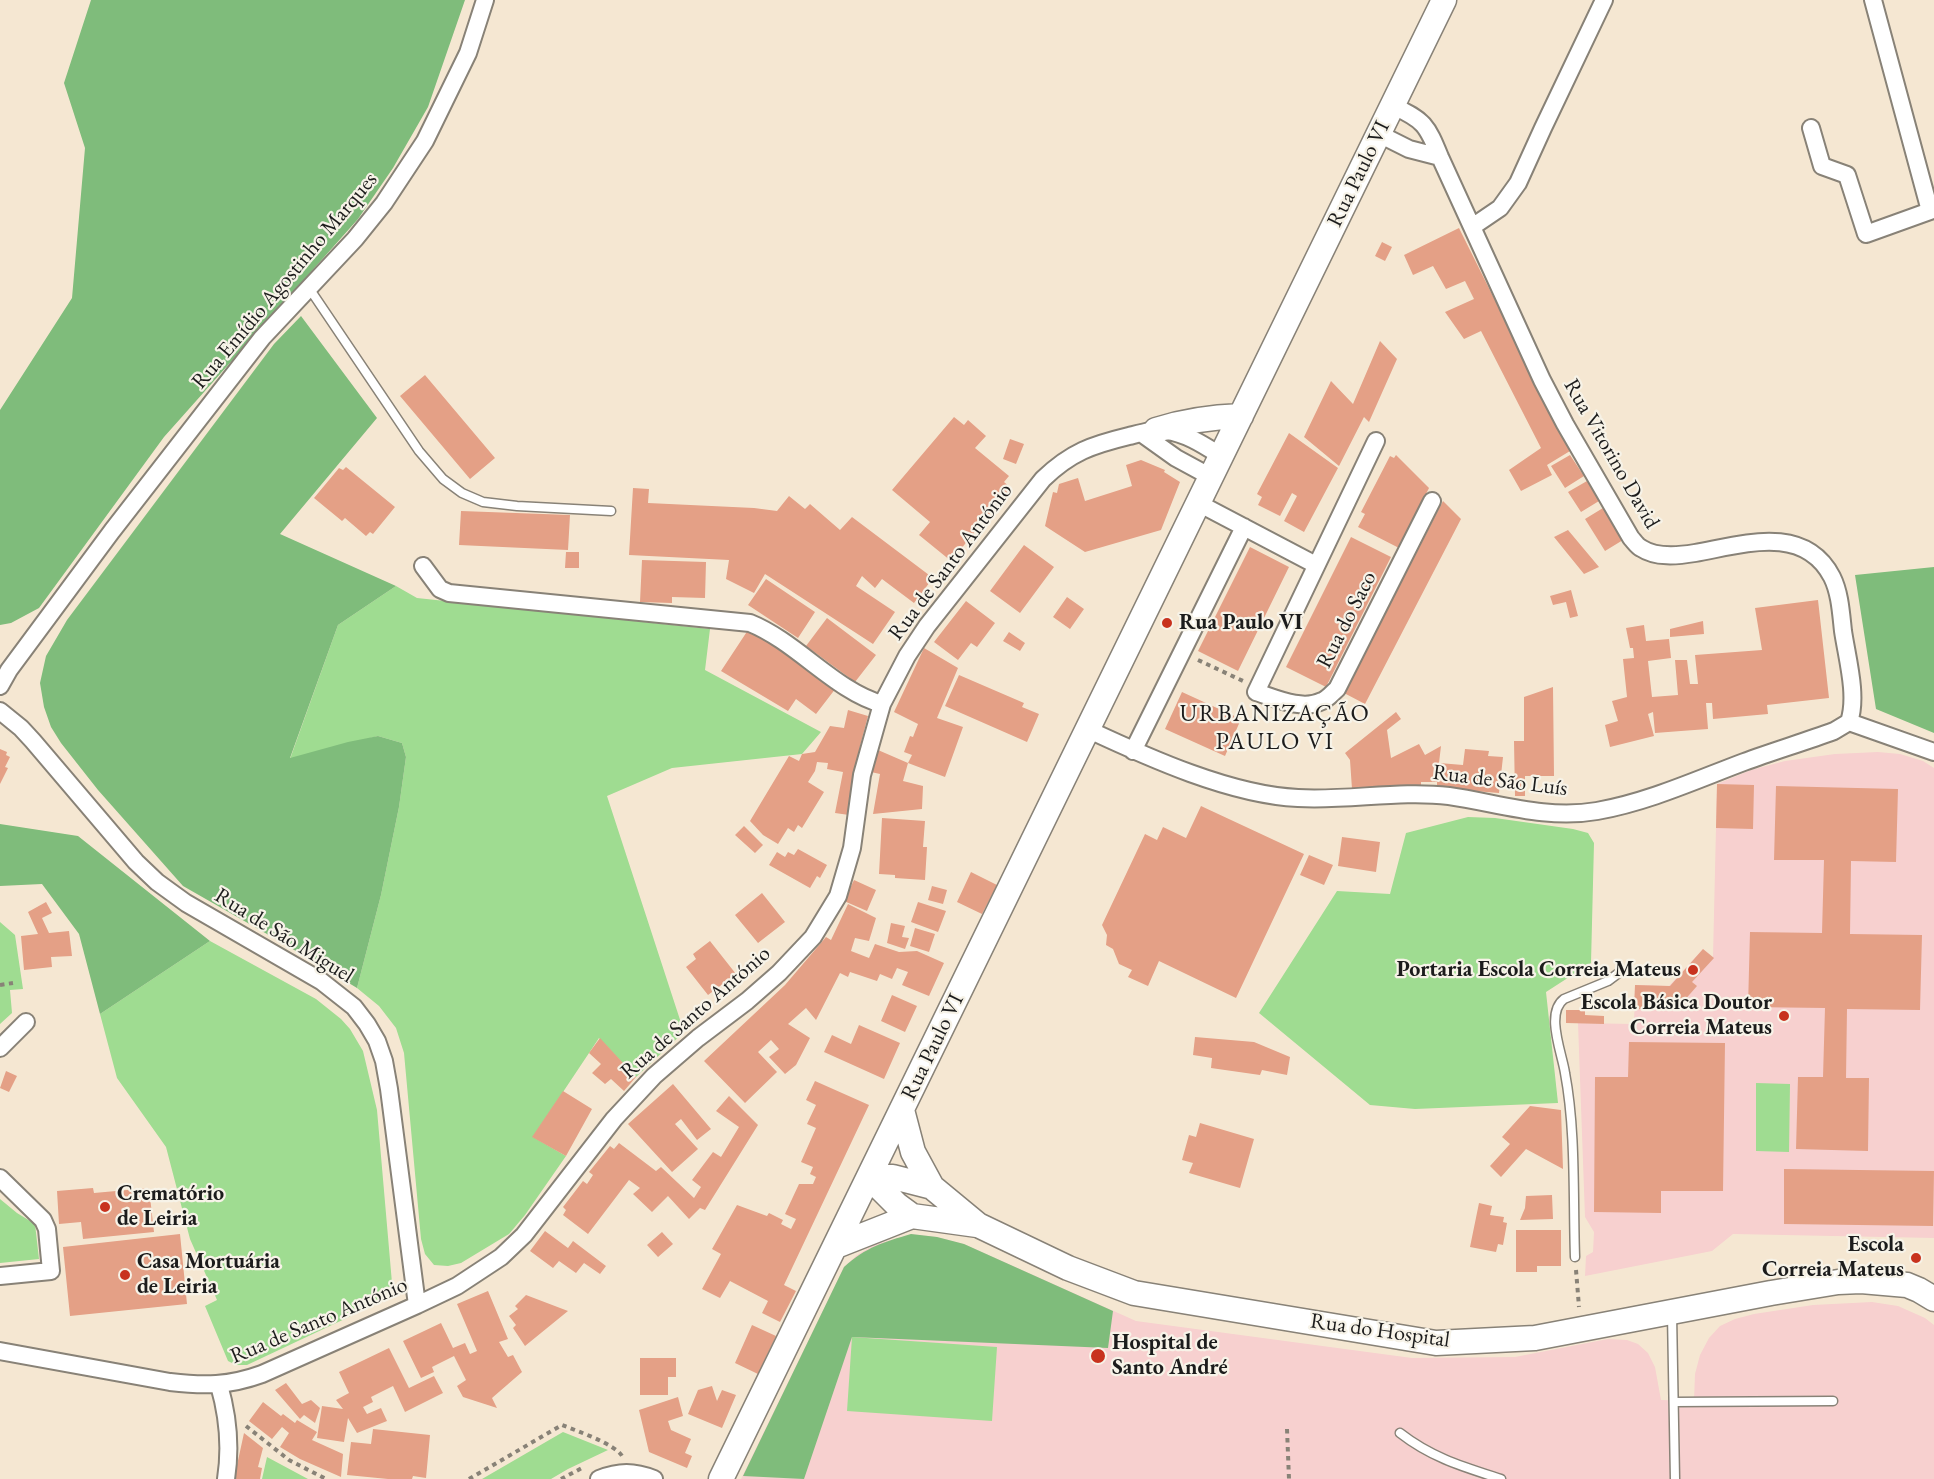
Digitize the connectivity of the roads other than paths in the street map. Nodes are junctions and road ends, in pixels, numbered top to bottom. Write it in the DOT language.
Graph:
graph roads {
  1 [pos="485,0"];
  2 [pos="1444,0"];
  3 [pos="1604,0"];
  4 [pos="1873,0"];
  5 [pos="1393,106"];
  6 [pos="1811,128"];
  7 [pos="1378,134"];
  8 [pos="1440,157"];
  9 [pos="1472,227"];
  10 [pos="308,288"];
  11 [pos="1241,416"];
  12 [pos="1148,431"];
  13 [pos="1376,441"];
  14 [pos="1216,467"];
  15 [pos="1432,501"];
  16 [pos="1198,503"];
  17 [pos="611,511"];
  18 [pos="1244,527"];
  19 [pos="1316,565"];
  20 [pos="423,566"];
  21 [pos="0,686"];
  22 [pos="882,704"];
  23 [pos="0,711"];
  24 [pos="1849,722"];
  25 [pos="1088,729"];
  26 [pos="1133,751"];
  27 [pos="1934,752"];
  28 [pos="1620,972"];
  29 [pos="26,1022"];
  30 [pos="0,1048"];
  31 [pos="902,1110"];
  32 [pos="869,1177"];
  33 [pos="0,1178"];
  34 [pos="932,1187"];
  35 [pos="912,1216"];
  36 [pos="978,1225"];
  37 [pos="836,1246"];
  38 [pos="1575,1257"];
  39 [pos="0,1276"];
  40 [pos="1934,1299"];
  41 [pos="417,1305"];
  42 [pos="1672,1313"];
  43 [pos="0,1351"];
  44 [pos="219,1385"];
  45 [pos="1833,1401"];
  46 [pos="1674,1402"];
  47 [pos="1400,1433"];
  48 [pos="226,1479"];
  49 [pos="599,1479"];
  50 [pos="654,1479"];
  51 [pos="721,1479"];
  52 [pos="1502,1479"];
  53 [pos="1675,1479"];
  1 -- 10 [label="street, Rua Emídio Agostinho Marques"];
  2 -- 5 [label="main road, Rua Paulo VI"];
  3 -- 9 [label="street"];
  4 -- 6 [label="street"];
  5 -- 7 [label="main road, Rua Paulo VI"];
  5 -- 8 [label="street, Rua Vitorino David"];
  7 -- 8 [label="street"];
  7 -- 11 [label="main road, Rua Paulo VI"];
  8 -- 9 [label="street, Rua Vitorino David"];
  9 -- 24 [label="street, Rua Vitorino David"];
  10 -- 17 [label="lane"];
  10 -- 21 [label="street, Rua Emídio Agostinho Marques"];
  11 -- 12 [label="main road"];
  11 -- 14 [label="main road, Rua Paulo VI"];
  12 -- 14 [label="street"];
  12 -- 14 [label="street, Rua de Santo António"];
  12 -- 22 [label="street, Rua de Santo António"];
  13 -- 19 [label="street, Rua do Saco"];
  14 -- 16 [label="main road, Rua Paulo VI"];
  15 -- 19 [label="street, Rua do Saco"];
  16 -- 18 [label="street"];
  16 -- 25 [label="main road, Rua Paulo VI"];
  18 -- 19 [label="street"];
  18 -- 26 [label="street"];
  20 -- 22 [label="street"];
  22 -- 41 [label="street, Rua de Santo António"];
  23 -- 41 [label="street, Rua de São Miguel"];
  24 -- 26 [label="street, Rua de São Luís"];
  24 -- 27 [label="street"];
  25 -- 26 [label="street, Rua de São Luís"];
  25 -- 31 [label="main road, Rua Paulo VI"];
  28 -- 38 [label="lane"];
  29 -- 30 [label="street"];
  31 -- 32 [label="main road, Rua Paulo VI"];
  31 -- 34 [label="main road, Rua do Hospital"];
  32 -- 34 [label="main road, Rua do Hospital"];
  32 -- 35 [label="main road"];
  32 -- 37 [label="main road, Rua Paulo VI"];
  33 -- 39 [label="street"];
  34 -- 36 [label="main road, Rua do Hospital"];
  35 -- 36 [label="main road, Rua do Hospital"];
  35 -- 37 [label="main road, Rua do Hospital"];
  36 -- 42 [label="main road, Rua do Hospital"];
  37 -- 51 [label="main road, Rua Paulo VI"];
  40 -- 42 [label="main road, Rua do Hospital"];
  41 -- 44 [label="street, Rua de Santo António"];
  42 -- 46 [label="lane"];
  43 -- 44 [label="street, Rua de Santo António"];
  44 -- 48 [label="street"];
  45 -- 46 [label="lane"];
  46 -- 53 [label="lane"];
  47 -- 52 [label="lane"];
  49 -- 50 [label="street"];
}
